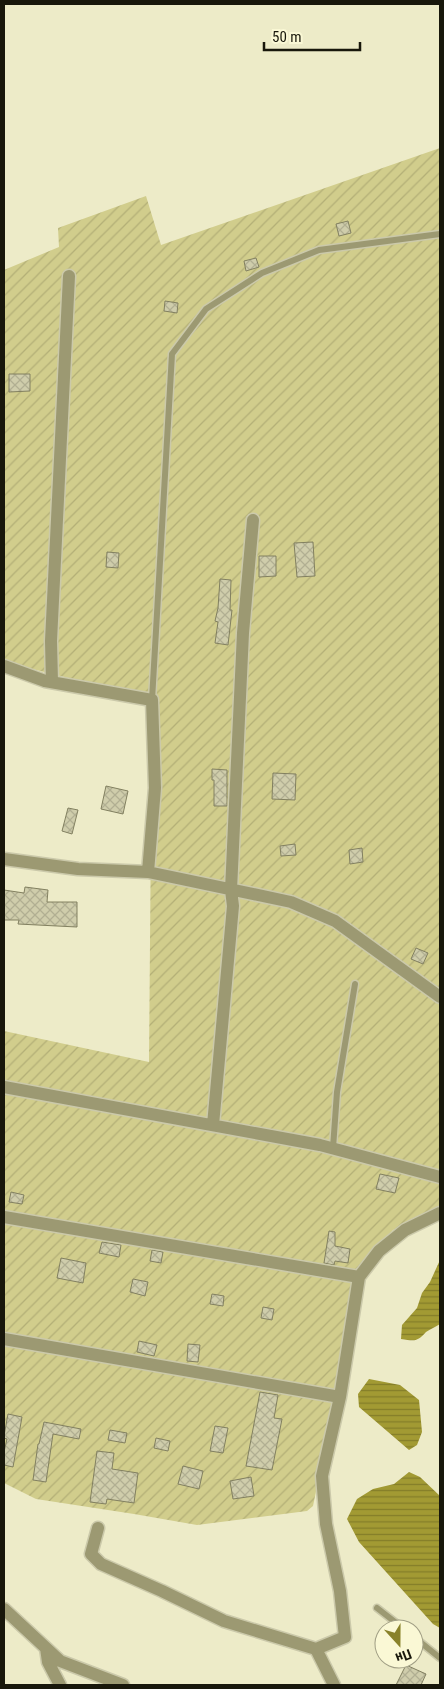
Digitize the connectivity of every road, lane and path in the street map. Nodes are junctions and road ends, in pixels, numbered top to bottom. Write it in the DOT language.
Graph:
graph roads {
  1 [pos="440,234"];
  2 [pos="69,276"];
  3 [pos="253,520"];
  4 [pos="4,666"];
  5 [pos="52,682"];
  6 [pos="152,700"];
  7 [pos="4,859"];
  8 [pos="148,872"];
  9 [pos="231,890"];
  10 [pos="355,984"];
  11 [pos="440,997"];
  12 [pos="4,1087"];
  13 [pos="212,1125"];
  14 [pos="332,1150"];
  15 [pos="440,1177"];
  16 [pos="440,1213"];
  17 [pos="4,1217"];
  18 [pos="359,1277"];
  19 [pos="4,1339"];
  20 [pos="340,1397"];
  21 [pos="98,1528"];
  22 [pos="377,1608"];
  23 [pos="4,1610"];
  24 [pos="391,1619"];
  25 [pos="424,1645"];
  26 [pos="46,1648"];
  27 [pos="316,1649"];
  28 [pos="440,1658"];
  29 [pos="60,1685"];
  30 [pos="123,1685"];
  31 [pos="334,1685"];
  1 -- 6 [label="lane"];
  2 -- 5 [label="street"];
  3 -- 9 [label="street"];
  4 -- 5 [label="street"];
  5 -- 6 [label="street"];
  6 -- 8 [label="street"];
  7 -- 8 [label="street"];
  8 -- 9 [label="street"];
  9 -- 11 [label="street"];
  9 -- 13 [label="street"];
  10 -- 14 [label="lane"];
  12 -- 13 [label="street"];
  13 -- 14 [label="street"];
  14 -- 15 [label="street"];
  16 -- 18 [label="street"];
  17 -- 18 [label="street"];
  18 -- 20 [label="street"];
  19 -- 20 [label="street"];
  20 -- 27 [label="street"];
  21 -- 27 [label="street"];
  22 -- 24 [label="lane"];
  23 -- 26 [label="street"];
  25 -- 28 [label="lane"];
  26 -- 29 [label="street"];
  26 -- 30 [label="street"];
  27 -- 31 [label="street"];
}
